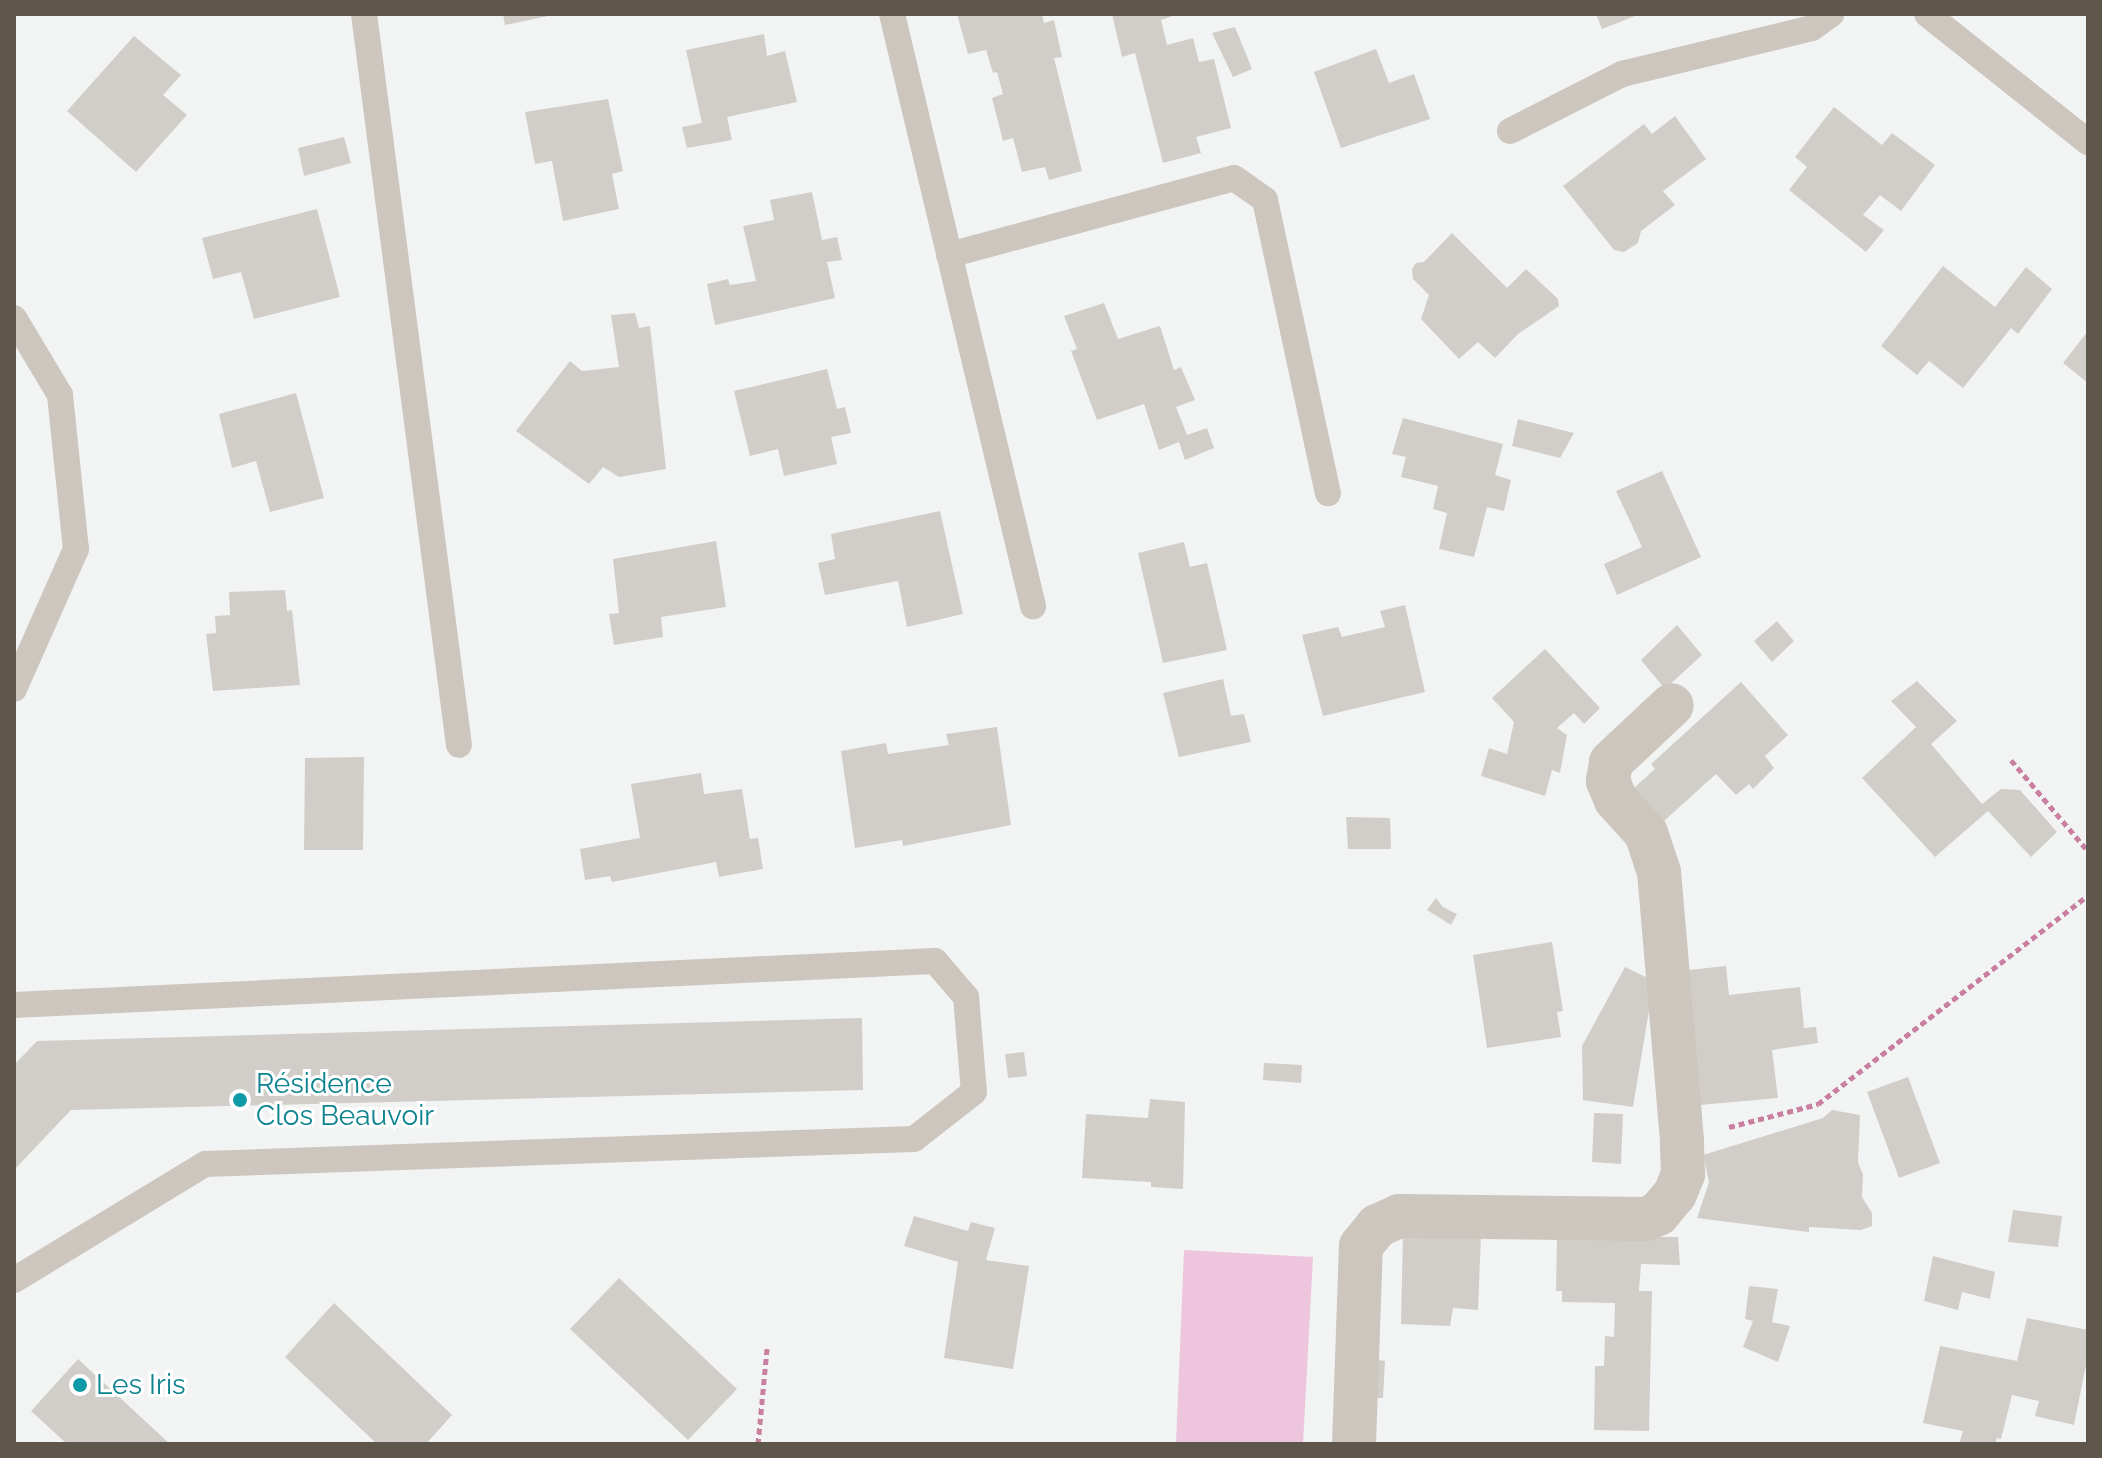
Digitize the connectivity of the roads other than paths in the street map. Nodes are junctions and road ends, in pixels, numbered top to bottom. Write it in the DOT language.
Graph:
graph roads {
  1 [pos="364,14"];
  2 [pos="892,14"];
  3 [pos="1831,14"];
  4 [pos="1927,14"];
  5 [pos="1510,131"];
  6 [pos="2088,142"];
  7 [pos="949,255"];
  8 [pos="14,318"];
  9 [pos="1328,493"];
  10 [pos="1033,606"];
  11 [pos="14,689"];
  12 [pos="1672,705"];
  13 [pos="459,745"];
  14 [pos="14,1005"];
  15 [pos="14,1280"];
  16 [pos="1354,1444"];
  1 -- 13 [label="lane"];
  2 -- 7 [label="lane"];
  3 -- 5 [label="lane"];
  4 -- 6 [label="lane"];
  7 -- 9 [label="lane"];
  7 -- 10 [label="lane"];
  8 -- 11 [label="lane"];
  12 -- 16 [label="street"];
  14 -- 15 [label="lane"];
}
